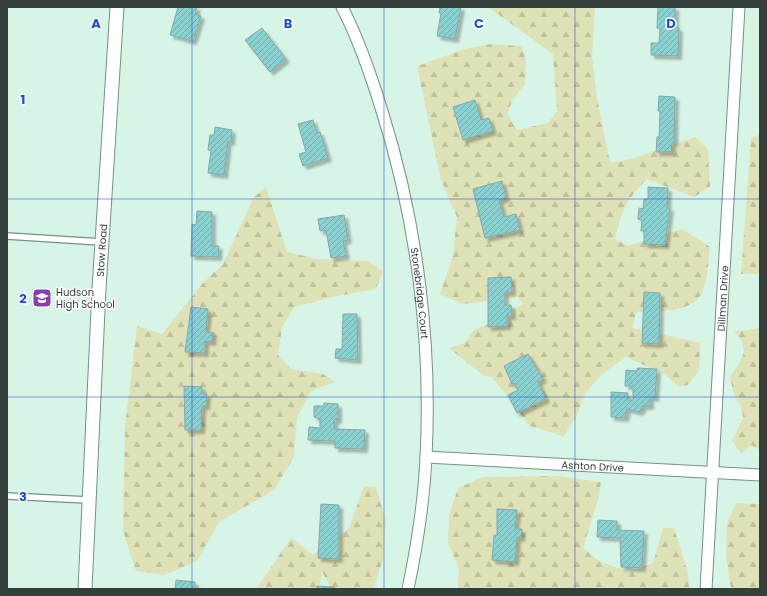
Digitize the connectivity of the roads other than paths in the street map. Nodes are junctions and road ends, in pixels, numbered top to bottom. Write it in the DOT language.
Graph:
graph roads {
  1 [pos="117,7"];
  2 [pos="342,7"];
  3 [pos="739,7"];
  4 [pos="7,236"];
  5 [pos="102,242"];
  6 [pos="426,457"];
  7 [pos="713,472"];
  8 [pos="760,475"];
  9 [pos="7,496"];
  10 [pos="88,500"];
  11 [pos="85,589"];
  12 [pos="408,589"];
  13 [pos="706,589"];
  1 -- 5 [label="street, Stow Road"];
  2 -- 6 [label="street, Stonebridge Court"];
  3 -- 7 [label="street, Dillman Drive"];
  4 -- 5 [label="lane"];
  5 -- 10 [label="street, Stow Road"];
  6 -- 7 [label="street, Ashton Drive"];
  6 -- 12 [label="street, Stonebridge Court"];
  7 -- 8 [label="street, Ashton Drive"];
  7 -- 13 [label="street, Dillman Drive"];
  9 -- 10 [label="lane"];
  10 -- 11 [label="street, Stow Road"];
}
